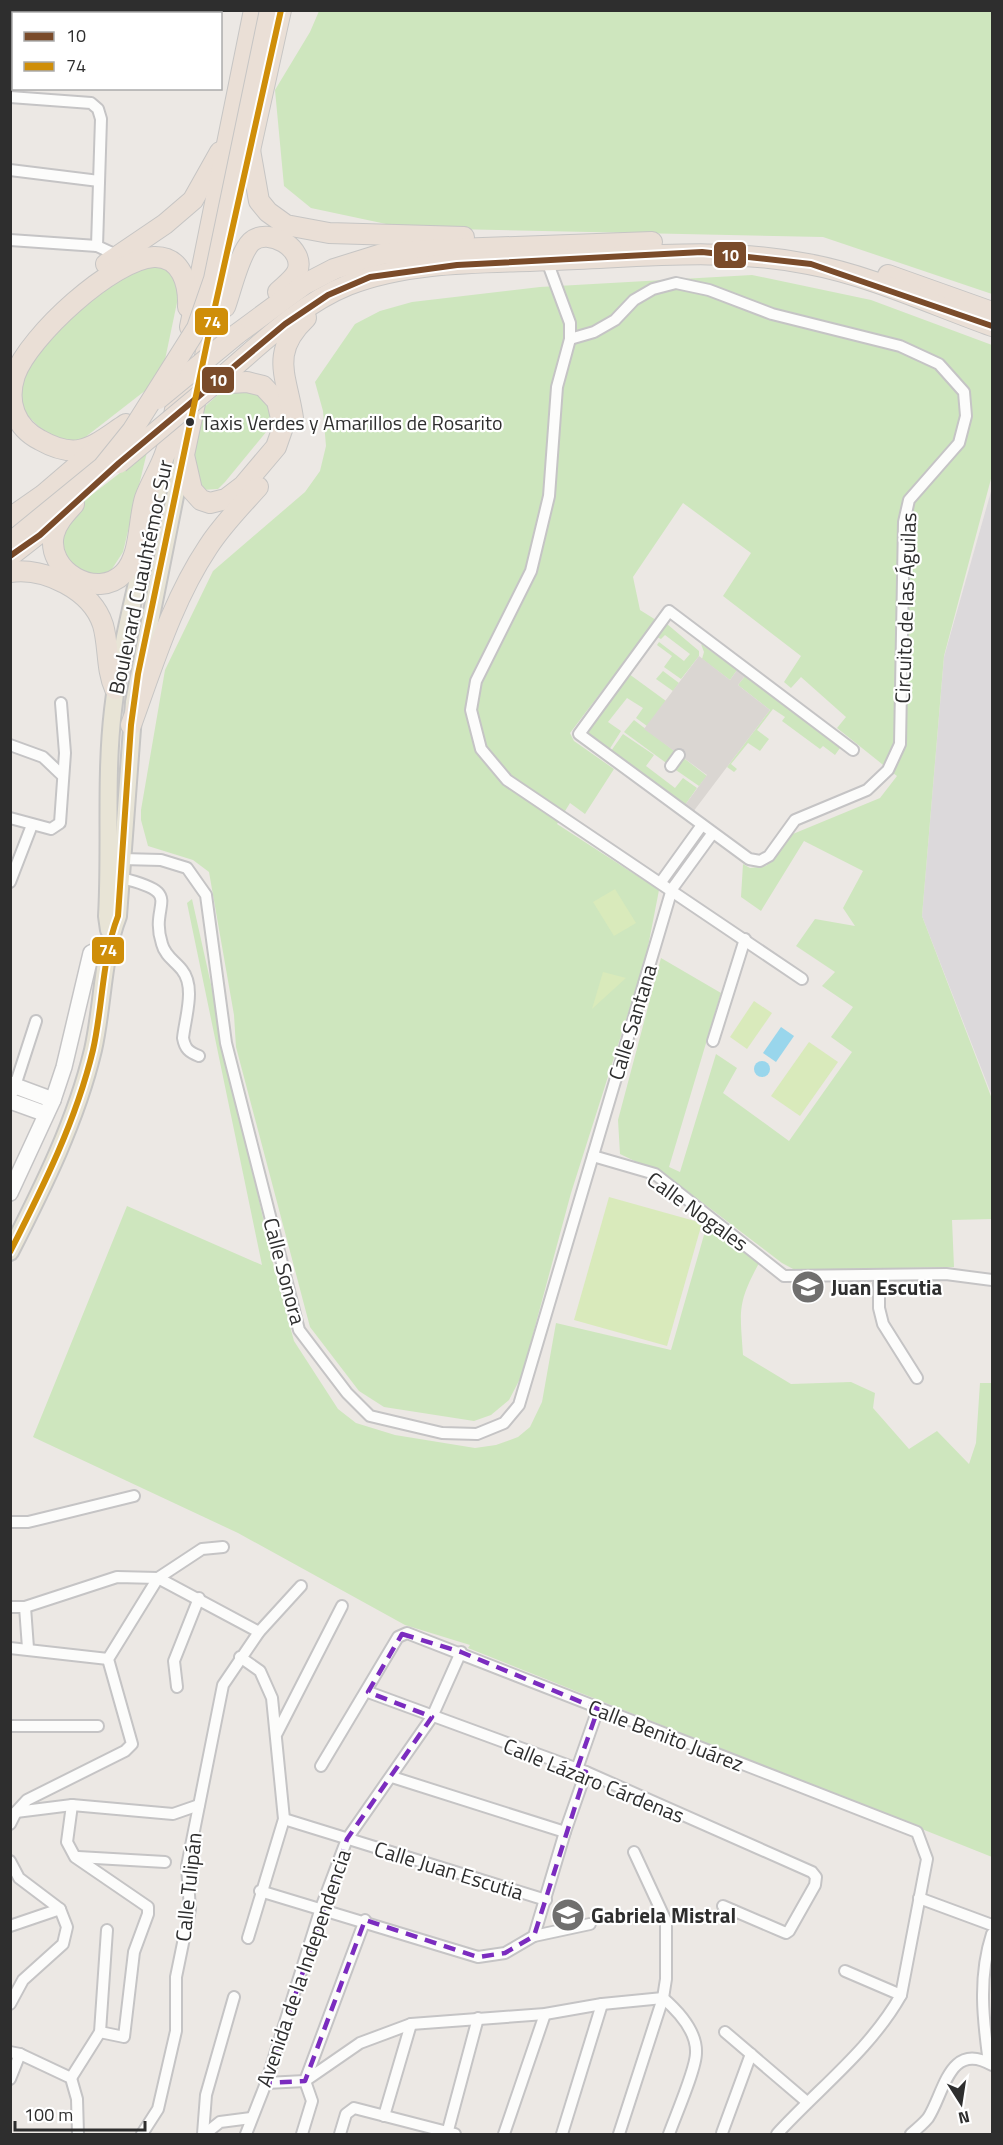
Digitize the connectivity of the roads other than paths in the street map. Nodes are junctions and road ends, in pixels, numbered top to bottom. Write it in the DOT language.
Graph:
graph roads {
  1 [pos="256,10"];
  2 [pos="270,10"];
  3 [pos="281,10"];
  4 [pos="10,97"];
  5 [pos="228,136"];
  6 [pos="250,150"];
  7 [pos="10,170"];
  8 [pos="99,181"];
  9 [pos="10,240"];
  10 [pos="562,244"];
  11 [pos="97,246"];
  12 [pos="124,259"];
  13 [pos="547,261"];
  14 [pos="328,295"];
  15 [pos="265,311"];
  16 [pos="993,312"];
  17 [pos="993,326"];
  18 [pos="208,338"];
  19 [pos="570,339"];
  20 [pos="186,347"];
  21 [pos="12,372"];
  22 [pos="212,386"];
  23 [pos="11,402"];
  24 [pos="126,424"];
  25 [pos="175,453"];
  26 [pos="74,504"];
  27 [pos="10,518"];
  28 [pos="10,532"];
  29 [pos="10,543"];
  30 [pos="10,556"];
  31 [pos="10,572"];
  32 [pos="115,690"];
  33 [pos="60,703"];
  34 [pos="131,725"];
  35 [pos="10,745"];
  36 [pos="853,750"];
  37 [pos="679,755"];
  38 [pos="671,766"];
  39 [pos="63,776"];
  40 [pos="10,818"];
  41 [pos="32,825"];
  42 [pos="702,825"];
  43 [pos="712,834"];
  44 [pos="122,859"];
  45 [pos="121,878"];
  46 [pos="10,882"];
  47 [pos="661,882"];
  48 [pos="672,889"];
  49 [pos="745,939"];
  50 [pos="109,940"];
  51 [pos="802,979"];
  52 [pos="36,1021"];
  53 [pos="713,1041"];
  54 [pos="200,1056"];
  55 [pos="12,1091"];
  56 [pos="49,1107"];
  57 [pos="593,1156"];
  58 [pos="10,1193"];
  59 [pos="10,1252"];
  60 [pos="879,1275"];
  61 [pos="993,1280"];
  62 [pos="917,1378"];
  63 [pos="134,1496"];
  64 [pos="10,1521"];
  65 [pos="223,1547"];
  66 [pos="158,1578"];
  67 [pos="301,1586"];
  68 [pos="199,1598"];
  69 [pos="342,1606"];
  70 [pos="10,1607"];
  71 [pos="25,1607"];
  72 [pos="259,1632"];
  73 [pos="10,1648"];
  74 [pos="28,1648"];
  75 [pos="461,1652"];
  76 [pos="240,1657"];
  77 [pos="108,1659"];
  78 [pos="177,1687"];
  79 [pos="368,1692"];
  80 [pos="598,1709"];
  81 [pos="432,1717"];
  82 [pos="10,1726"];
  83 [pos="98,1726"];
  84 [pos="277,1733"];
  85 [pos="321,1766"];
  86 [pos="581,1770"];
  87 [pos="392,1778"];
  88 [pos="72,1804"];
  89 [pos="199,1805"];
  90 [pos="16,1812"];
  91 [pos="284,1819"];
  92 [pos="10,1824"];
  93 [pos="565,1832"];
  94 [pos="347,1839"];
  95 [pos="634,1852"];
  96 [pos="75,1857"];
  97 [pos="10,1861"];
  98 [pos="165,1862"];
  99 [pos="260,1891"];
  100 [pos="919,1898"];
  101 [pos="546,1900"];
  102 [pos="723,1906"];
  103 [pos="321,1908"];
  104 [pos="60,1909"];
  105 [pos="364,1920"];
  106 [pos="590,1924"];
  107 [pos="10,1926"];
  108 [pos="993,1926"];
  109 [pos="107,1930"];
  110 [pos="993,1934"];
  111 [pos="534,1936"];
  112 [pos="248,1938"];
  113 [pos="844,1971"];
  114 [pos="901,1995"];
  115 [pos="234,1997"];
  116 [pos="663,1998"];
  117 [pos="10,2004"];
  118 [pos="602,2004"];
  119 [pos="545,2014"];
  120 [pos="478,2018"];
  121 [pos="411,2024"];
  122 [pos="100,2032"];
  123 [pos="725,2032"];
  124 [pos="15,2053"];
  125 [pos="751,2054"];
  126 [pos="991,2064"];
  127 [pos="71,2078"];
  128 [pos="10,2079"];
  129 [pos="305,2081"];
  130 [pos="266,2083"];
  131 [pos="807,2102"];
  132 [pos="384,2116"];
  133 [pos="251,2118"];
  134 [pos="722,2133"];
  135 [pos="78,2134"];
  136 [pos="142,2134"];
  137 [pos="204,2134"];
  138 [pos="246,2134"];
  139 [pos="302,2134"];
  140 [pos="340,2134"];
  141 [pos="450,2134"];
  142 [pos="504,2134"];
  143 [pos="562,2134"];
  144 [pos="619,2134"];
  145 [pos="669,2134"];
  146 [pos="777,2134"];
  147 [pos="911,2134"];
  1 -- 5 [label="highway, Boulevard Cuauhtémoc Sur"];
  1 -- 28 [label="highway"];
  2 -- 29 [label="highway, bridge"];
  3 -- 6 [label="highway, Boulevard Cuauhtémoc Sur"];
  4 -- 8 [label="street"];
  5 -- 12 [label="highway"];
  5 -- 20 [label="highway, Boulevard Cuauhtémoc Sur"];
  6 -- 10 [label="highway"];
  6 -- 18 [label="highway, Boulevard Cuauhtémoc Sur"];
  7 -- 8 [label="street"];
  8 -- 11 [label="street"];
  9 -- 11 [label="street"];
  10 -- 15 [label="highway"];
  10 -- 16 [label="highway"];
  11 -- 12 [label="street"];
  12 -- 20 [label="highway"];
  12 -- 21 [label="highway"];
  13 -- 14 [label="highway"];
  13 -- 17 [label="highway"];
  13 -- 19 [label="street"];
  14 -- 22 [label="highway"];
  14 -- 34 [label="highway"];
  15 -- 18 [label="highway"];
  15 -- 24 [label="highway, bridge"];
  18 -- 25 [label="highway, Boulevard Cuauhtémoc Sur"];
  19 -- 43 [label="street, Circuito de las Águilas"];
  19 -- 47 [label="street"];
  20 -- 25 [label="highway, Boulevard Cuauhtémoc Sur"];
  21 -- 23 [label="highway"];
  22 -- 25 [label="highway"];
  22 -- 26 [label="highway, bridge"];
  23 -- 24 [label="highway"];
  24 -- 27 [label="highway"];
  25 -- 26 [label="highway"];
  25 -- 32 [label="main road, Boulevard Cuauhtémoc Sur"];
  25 -- 34 [label="main road, Boulevard Cuauhtémoc Sur"];
  26 -- 30 [label="highway"];
  31 -- 32 [label="highway"];
  32 -- 50 [label="main road, Boulevard Cuauhtémoc Sur"];
  33 -- 39 [label="street"];
  34 -- 44 [label="main road, Boulevard Cuauhtémoc Sur"];
  35 -- 39 [label="street"];
  36 -- 42 [label="street"];
  37 -- 38 [label="street"];
  39 -- 41 [label="street"];
  40 -- 41 [label="street"];
  41 -- 46 [label="street"];
  42 -- 43 [label="street"];
  42 -- 47 [label="street"];
  43 -- 48 [label="street, Calle Santana"];
  44 -- 45 [label="main road, Boulevard Cuauhtémoc Sur"];
  44 -- 57 [label="street, Calle Sonora"];
  45 -- 50 [label="main road, Boulevard Cuauhtémoc Sur"];
  45 -- 54 [label="street"];
  47 -- 48 [label="street"];
  48 -- 49 [label="street"];
  48 -- 57 [label="street, Calle Santana"];
  49 -- 51 [label="street"];
  49 -- 53 [label="street"];
  50 -- 56 [label="street"];
  50 -- 59 [label="main road, Boulevard Cuauhtémoc Sur"];
  52 -- 55 [label="street"];
  55 -- 56 [label="street"];
  56 -- 58 [label="street"];
  57 -- 60 [label="street, Calle Nogales"];
  60 -- 61 [label="street, Calle Nogales"];
  60 -- 62 [label="street"];
  63 -- 64 [label="street"];
  65 -- 66 [label="street"];
  66 -- 68 [label="street"];
  66 -- 71 [label="street"];
  66 -- 77 [label="street"];
  67 -- 72 [label="street, Calle Tulipán"];
  68 -- 72 [label="street"];
  68 -- 78 [label="street"];
  69 -- 84 [label="street"];
  70 -- 71 [label="street"];
  71 -- 74 [label="street"];
  72 -- 76 [label="street, Calle Tulipán"];
  73 -- 74 [label="street"];
  74 -- 77 [label="street"];
  75 -- 79 [label="street, Calle Benito Juárez"];
  75 -- 80 [label="street, Calle Benito Juárez"];
  75 -- 81 [label="street, Avenida de la Independencia"];
  76 -- 84 [label="street"];
  76 -- 89 [label="street, Calle Tulipán"];
  77 -- 90 [label="street"];
  79 -- 81 [label="street, Calle Lázaro Cárdenas"];
  79 -- 85 [label="street"];
  80 -- 86 [label="street"];
  80 -- 100 [label="street, Calle Benito Juárez"];
  81 -- 86 [label="street, Calle Lázaro Cárdenas"];
  81 -- 87 [label="street, Avenida de la Independencia"];
  82 -- 83 [label="street"];
  84 -- 91 [label="street"];
  86 -- 93 [label="street"];
  86 -- 102 [label="street, Calle Lázaro Cárdenas"];
  87 -- 93 [label="street"];
  87 -- 94 [label="street, Avenida de la Independencia"];
  88 -- 89 [label="street"];
  88 -- 90 [label="street"];
  88 -- 96 [label="street"];
  89 -- 136 [label="street, Calle Tulipán"];
  90 -- 92 [label="street"];
  91 -- 94 [label="street, Calle Juan Escutia"];
  91 -- 99 [label="street"];
  93 -- 101 [label="street"];
  94 -- 101 [label="street, Calle Juan Escutia"];
  94 -- 103 [label="street, Avenida de la Independencia"];
  95 -- 116 [label="street"];
  96 -- 98 [label="street"];
  96 -- 122 [label="street"];
  97 -- 104 [label="street"];
  99 -- 103 [label="street"];
  99 -- 112 [label="street"];
  100 -- 108 [label="street"];
  100 -- 114 [label="street"];
  101 -- 111 [label="street"];
  103 -- 105 [label="street"];
  103 -- 130 [label="street, Avenida de la Independencia"];
  104 -- 107 [label="street"];
  104 -- 117 [label="street"];
  105 -- 111 [label="street"];
  105 -- 129 [label="street"];
  106 -- 111 [label="street"];
  109 -- 122 [label="street"];
  110 -- 126 [label="street"];
  113 -- 114 [label="street"];
  114 -- 131 [label="street"];
  115 -- 137 [label="street"];
  116 -- 118 [label="street"];
  116 -- 144 [label="street"];
  116 -- 145 [label="street"];
  118 -- 119 [label="street"];
  118 -- 143 [label="street"];
  119 -- 120 [label="street"];
  119 -- 142 [label="street"];
  120 -- 121 [label="street"];
  120 -- 141 [label="street"];
  121 -- 129 [label="street"];
  121 -- 132 [label="street"];
  122 -- 127 [label="street"];
  123 -- 125 [label="street"];
  124 -- 127 [label="street"];
  124 -- 128 [label="street"];
  125 -- 131 [label="street"];
  125 -- 134 [label="street"];
  126 -- 147 [label="street"];
  127 -- 135 [label="street"];
  129 -- 130 [label="street"];
  129 -- 139 [label="street"];
  130 -- 133 [label="street, Avenida de la Independencia"];
  131 -- 146 [label="street"];
  132 -- 140 [label="street"];
  132 -- 141 [label="street"];
  133 -- 137 [label="street"];
  133 -- 138 [label="street, Avenida de la Independencia"];
}
